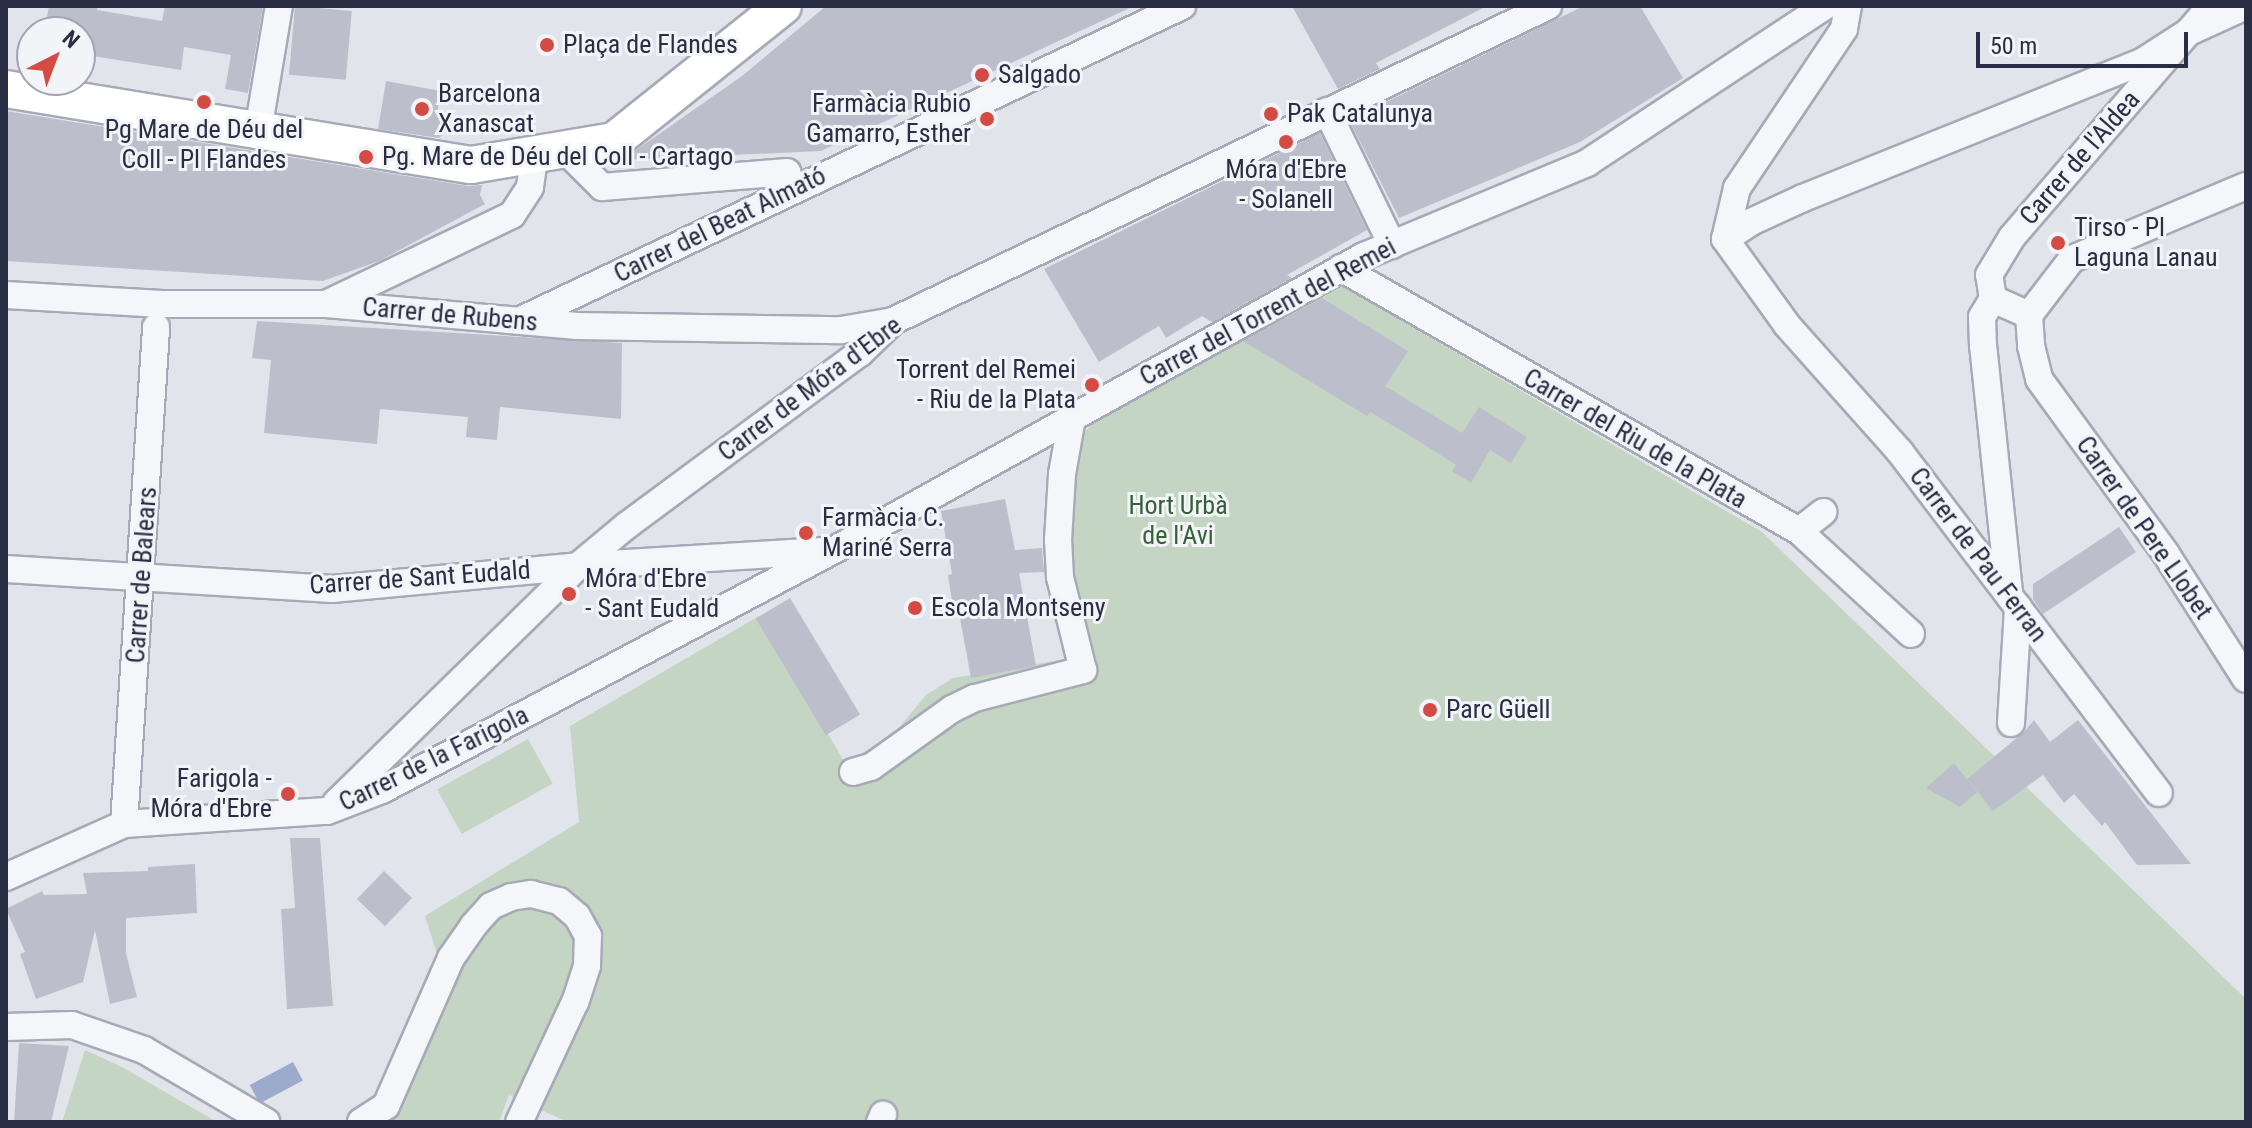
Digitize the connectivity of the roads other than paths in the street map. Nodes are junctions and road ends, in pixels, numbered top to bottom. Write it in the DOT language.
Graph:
graph roads {
  1 [pos="279,6"];
  2 [pos="783,6"];
  3 [pos="1182,6"];
  4 [pos="1548,6"];
  5 [pos="1825,6"];
  6 [pos="1848,6"];
  7 [pos="2211,6"];
  8 [pos="2246,6"];
  9 [pos="2187,33"];
  10 [pos="6,89"];
  11 [pos="1327,111"];
  12 [pos="258,131"];
  13 [pos="548,150"];
  14 [pos="787,172"];
  15 [pos="2246,186"];
  16 [pos="1725,239"];
  17 [pos="1392,245"];
  18 [pos="1341,268"];
  19 [pos="6,295"];
  20 [pos="1993,299"];
  21 [pos="326,304"];
  22 [pos="2029,315"];
  23 [pos="518,321"];
  24 [pos="893,321"];
  25 [pos="156,327"];
  26 [pos="1072,418"];
  27 [pos="1823,512"];
  28 [pos="1799,531"];
  29 [pos="834,550"];
  30 [pos="578,566"];
  31 [pos="6,569"];
  32 [pos="143,579"];
  33 [pos="2014,600"];
  34 [pos="1911,634"];
  35 [pos="2246,679"];
  36 [pos="2011,723"];
  37 [pos="853,772"];
  38 [pos="2159,793"];
  39 [pos="327,811"];
  40 [pos="124,824"];
  41 [pos="6,877"];
  42 [pos="6,1027"];
  43 [pos="266,1122"];
  44 [pos="361,1122"];
  45 [pos="519,1122"];
  1 -- 12 [label="street"];
  2 -- 13 [label="street"];
  3 -- 23 [label="street, Carrer del Beat Almató"];
  4 -- 11 [label="street, Carrer de Móra d'Ebre"];
  5 -- 17 [label="street, Carrer del Torrent del Remei"];
  6 -- 16 [label="street"];
  7 -- 9 [label="street, Carrer de l'Aldea"];
  8 -- 9 [label="street"];
  9 -- 16 [label="street"];
  9 -- 20 [label="street, Carrer de l'Aldea"];
  10 -- 12 [label="street"];
  11 -- 17 [label="street"];
  11 -- 24 [label="street, Carrer de Móra d'Ebre"];
  12 -- 13 [label="street"];
  13 -- 14 [label="street"];
  13 -- 21 [label="street"];
  15 -- 22 [label="street"];
  16 -- 33 [label="street, Carrer de Pau Ferran"];
  17 -- 18 [label="street, Carrer del Torrent del Remei"];
  18 -- 26 [label="street, Carrer del Torrent del Remei"];
  18 -- 28 [label="street, Carrer del Riu de la Plata"];
  19 -- 21 [label="street, Carrer de Rubens"];
  20 -- 22 [label="street"];
  20 -- 33 [label="street, Carrer de l'Aldea"];
  21 -- 23 [label="street, Carrer de Rubens"];
  22 -- 35 [label="street, Carrer de Pere Llobet"];
  23 -- 24 [label="street, Carrer de Rubens"];
  24 -- 30 [label="street, Carrer de Móra d'Ebre"];
  25 -- 32 [label="street, Carrer de Balears"];
  26 -- 29 [label="street, Carrer del Torrent del Remei"];
  26 -- 37 [label="street"];
  27 -- 28 [label="street"];
  28 -- 34 [label="street, Carrer del Riu de la Plata"];
  29 -- 30 [label="street, Carrer de Sant Eudald"];
  29 -- 39 [label="street, Carrer de la Farigola"];
  30 -- 32 [label="street, Carrer de Sant Eudald"];
  30 -- 39 [label="street, Carrer de Móra d'Ebre"];
  31 -- 32 [label="street, Carrer de Sant Eudald"];
  32 -- 40 [label="street, Carrer de Balears"];
  33 -- 36 [label="street, Carrer de l'Aldea"];
  33 -- 38 [label="street, Carrer de Pau Ferran"];
  39 -- 40 [label="street, Carrer de la Farigola"];
  40 -- 41 [label="street, Carrer de la Farigola"];
  42 -- 43 [label="street"];
  44 -- 45 [label="street"];
}
